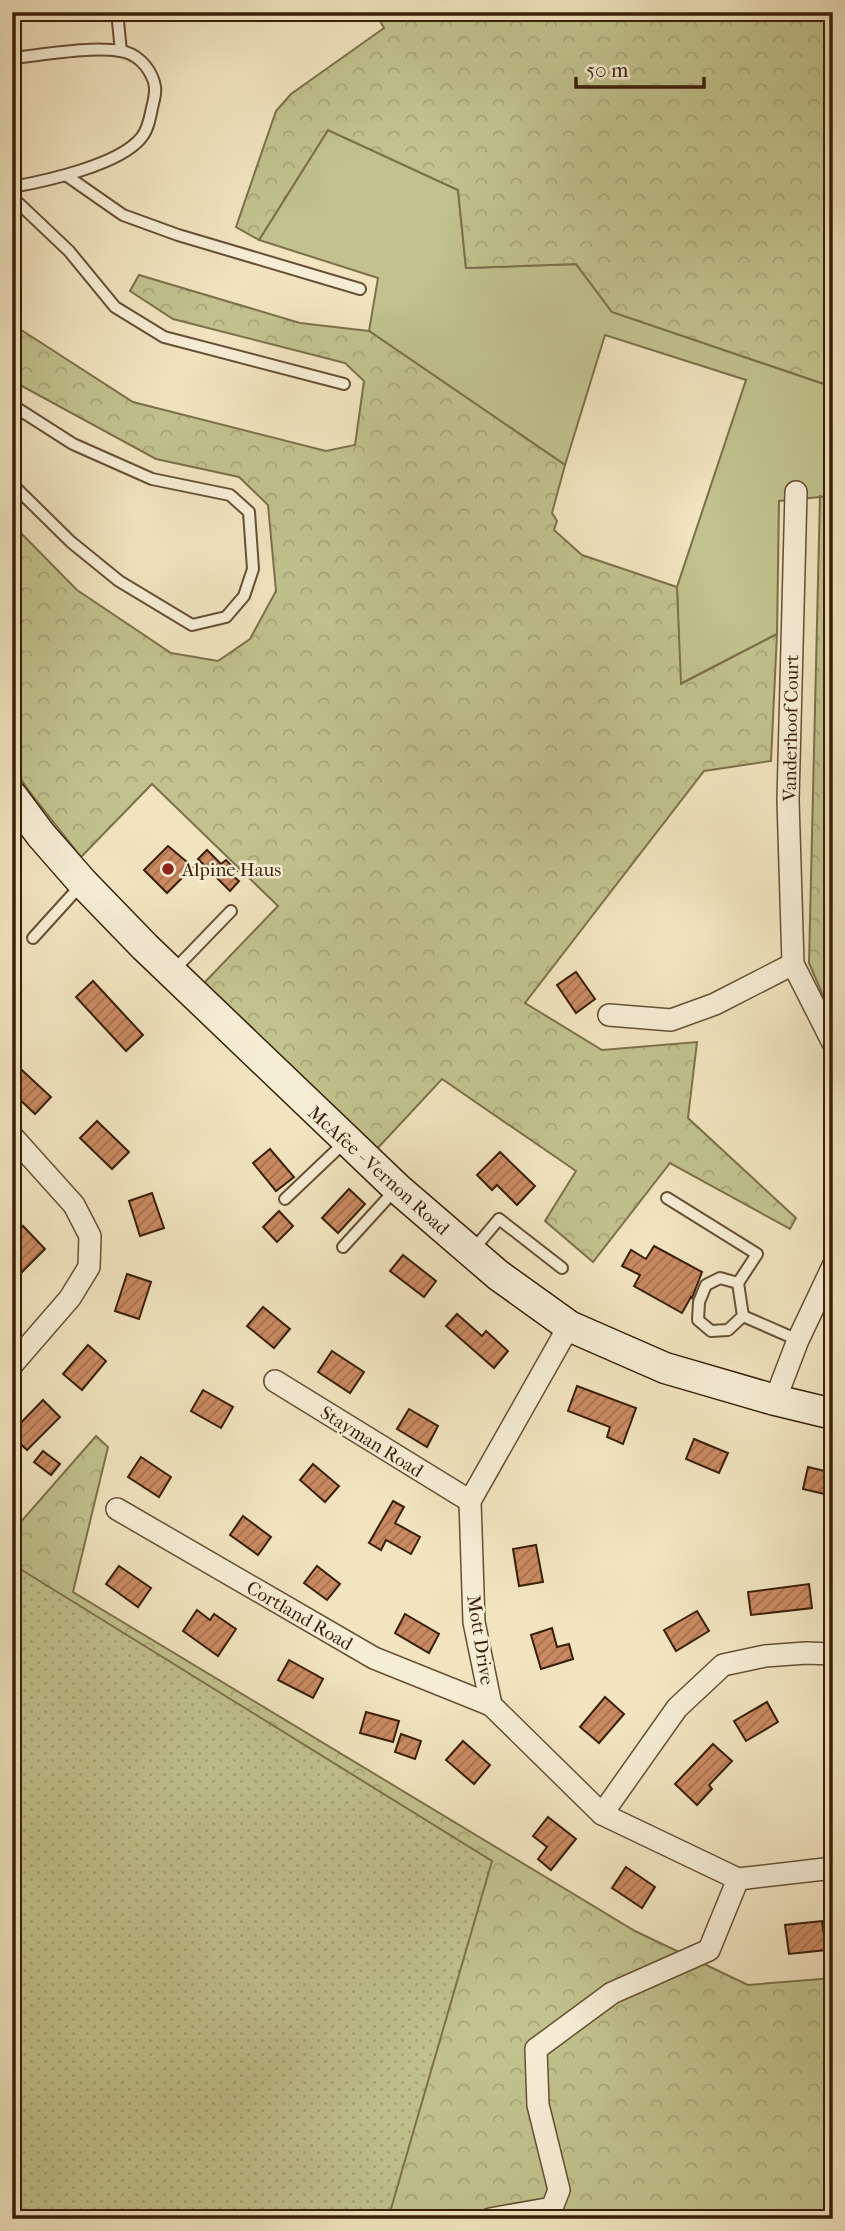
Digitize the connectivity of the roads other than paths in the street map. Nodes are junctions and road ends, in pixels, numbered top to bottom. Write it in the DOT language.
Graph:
graph roads {
  1 [pos="117,12"];
  2 [pos="121,51"];
  3 [pos="12,58"];
  4 [pos="67,176"];
  5 [pos="12,187"];
  6 [pos="12,197"];
  7 [pos="360,289"];
  8 [pos="344,384"];
  9 [pos="12,405"];
  10 [pos="12,484"];
  11 [pos="796,492"];
  12 [pos="12,796"];
  13 [pos="83,883"];
  14 [pos="231,911"];
  15 [pos="33,937"];
  16 [pos="793,964"];
  17 [pos="171,973"];
  18 [pos="609,1015"];
  19 [pos="833,1042"];
  20 [pos="12,1136"];
  21 [pos="346,1141"];
  22 [pos="397,1188"];
  23 [pos="667,1198"];
  24 [pos="285,1199"];
  25 [pos="343,1247"];
  26 [pos="471,1253"];
  27 [pos="833,1266"];
  28 [pos="562,1268"];
  29 [pos="738,1283"];
  30 [pos="743,1316"];
  31 [pos="569,1326"];
  32 [pos="798,1340"];
  33 [pos="12,1365"];
  34 [pos="275,1381"];
  35 [pos="775,1400"];
  36 [pos="833,1414"];
  37 [pos="470,1501"];
  38 [pos="117,1508"];
  39 [pos="833,1654"];
  40 [pos="491,1705"];
  41 [pos="602,1814"];
  42 [pos="833,1868"];
  43 [pos="738,1879"];
  44 [pos="489,2219"];
  1 -- 2 [label="lane"];
  2 -- 3 [label="lane"];
  2 -- 4 [label="lane"];
  4 -- 5 [label="lane"];
  4 -- 7 [label="lane"];
  6 -- 8 [label="lane"];
  9 -- 10 [label="lane"];
  11 -- 16 [label="street, Vanderhoof Court"];
  12 -- 13 [label="main road, McAfee - Vernon Road"];
  13 -- 15 [label="lane"];
  13 -- 17 [label="main road, McAfee - Vernon Road"];
  14 -- 17 [label="lane"];
  16 -- 18 [label="street"];
  16 -- 19 [label="street, Vanderhoof Court"];
  17 -- 21 [label="main road, McAfee - Vernon Road"];
  20 -- 33 [label="street"];
  21 -- 22 [label="main road, McAfee - Vernon Road"];
  21 -- 24 [label="lane"];
  22 -- 25 [label="lane"];
  22 -- 26 [label="main road, McAfee - Vernon Road"];
  23 -- 29 [label="lane"];
  26 -- 28 [label="lane"];
  26 -- 31 [label="main road, McAfee - Vernon Road"];
  27 -- 32 [label="street"];
  29 -- 30 [label="lane"];
  29 -- 30 [label="lane"];
  30 -- 32 [label="lane"];
  31 -- 35 [label="main road, McAfee - Vernon Road"];
  31 -- 37 [label="street"];
  32 -- 35 [label="street"];
  34 -- 37 [label="street, Stayman Road"];
  35 -- 36 [label="main road, McAfee - Vernon Road"];
  37 -- 40 [label="street, Mott Drive"];
  38 -- 40 [label="street, Cortland Road"];
  39 -- 41 [label="street"];
  40 -- 41 [label="street, Mott Drive"];
  41 -- 43 [label="street, Mott Drive"];
  42 -- 43 [label="street"];
  43 -- 44 [label="street"];
}
